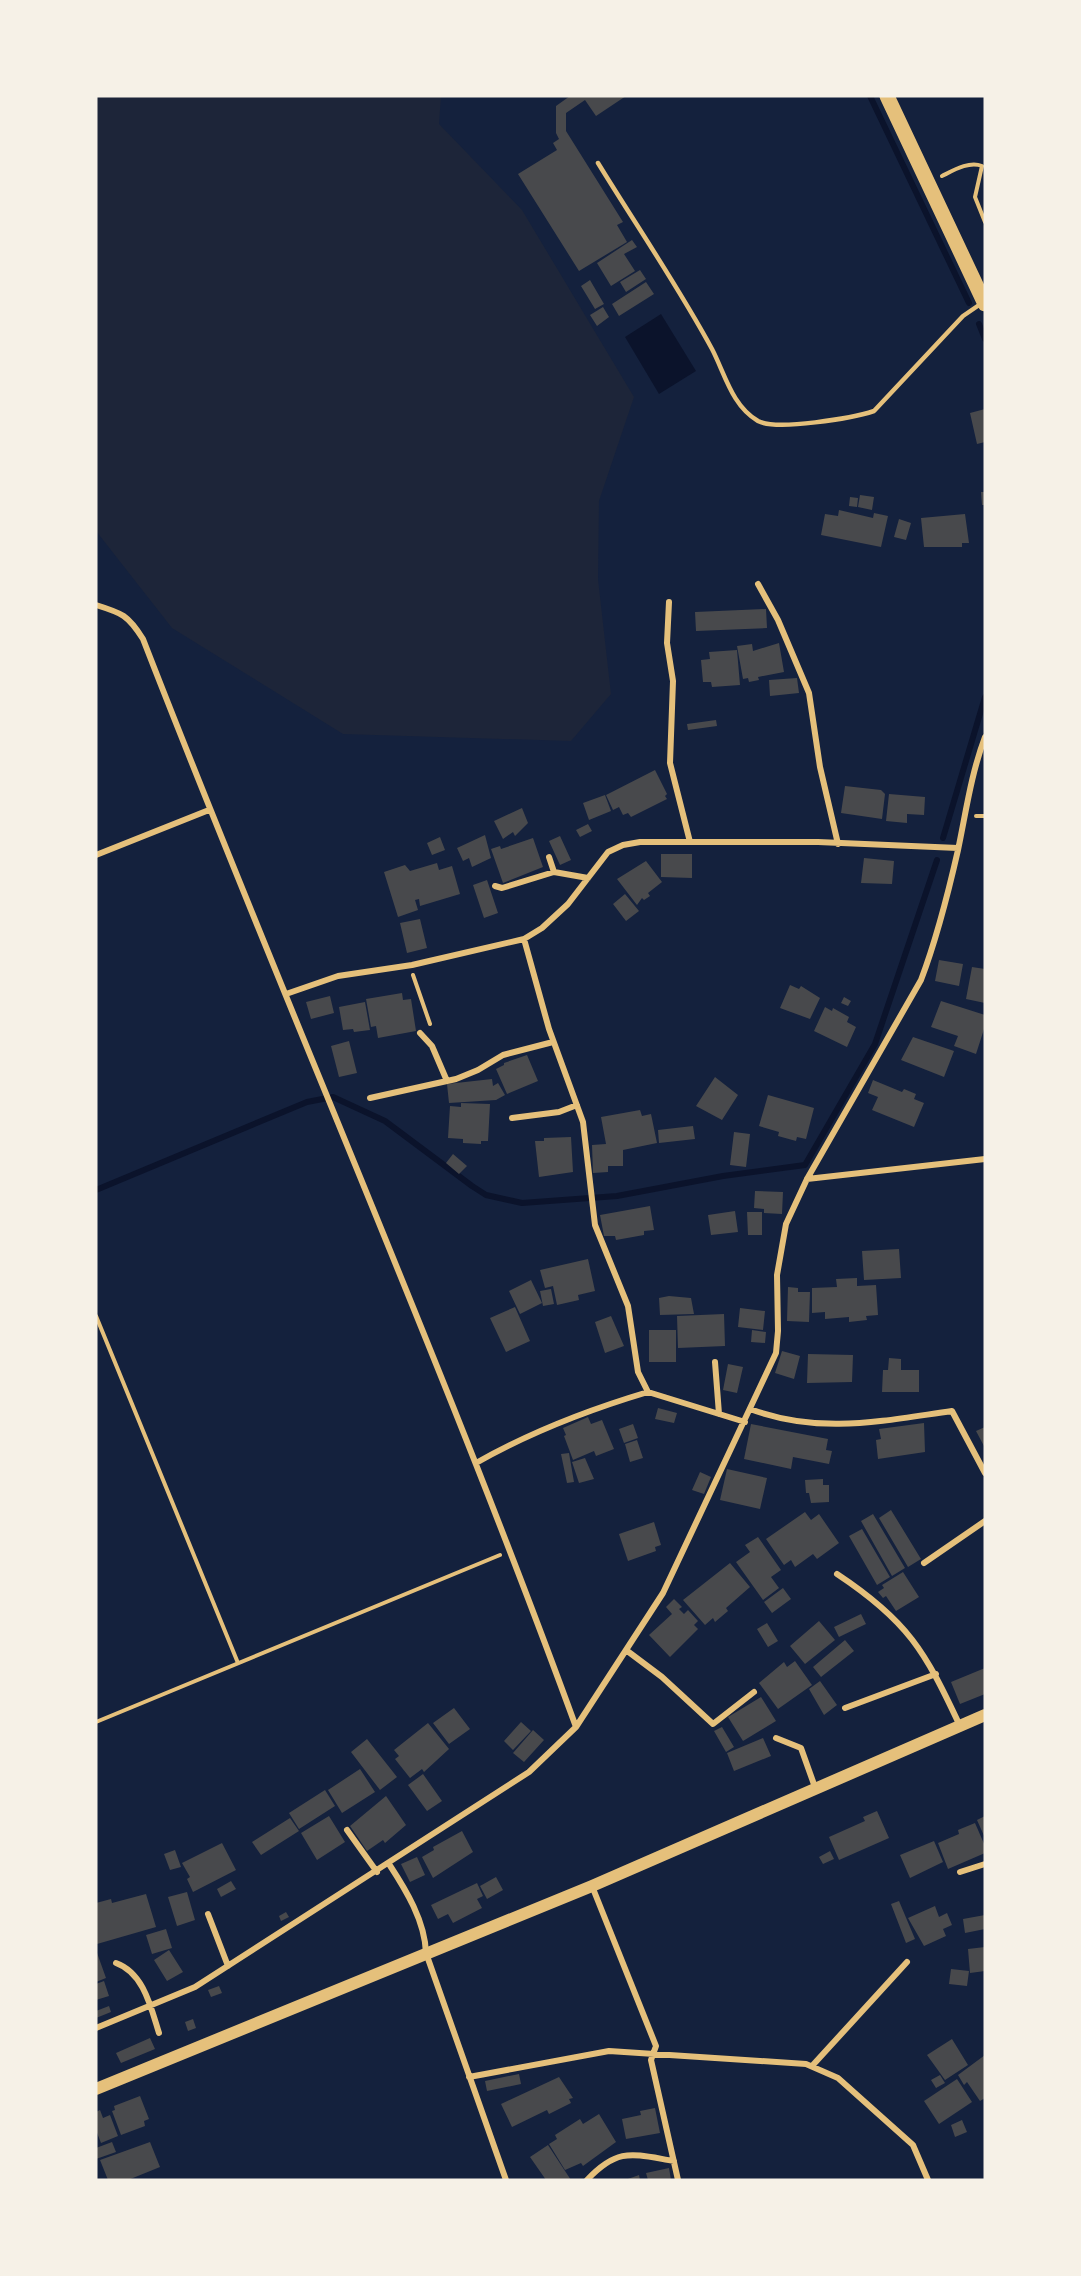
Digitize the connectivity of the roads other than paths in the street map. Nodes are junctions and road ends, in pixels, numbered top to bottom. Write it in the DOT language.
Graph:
graph roads {
  1 [pos="887,96"];
  2 [pos="598,163"];
  3 [pos="985,303"];
  4 [pos="758,584"];
  5 [pos="669,602"];
  6 [pos="96,605"];
  7 [pos="985,737"];
  8 [pos="209,810"];
  9 [pos="690,842"];
  10 [pos="838,844"];
  11 [pos="958,848"];
  12 [pos="96,855"];
  13 [pos="549,857"];
  14 [pos="554,872"];
  15 [pos="588,878"];
  16 [pos="495,886"];
  17 [pos="524,939"];
  18 [pos="286,994"];
  19 [pos="422,1034"];
  20 [pos="553,1042"];
  21 [pos="447,1081"];
  22 [pos="370,1098"];
  23 [pos="577,1105"];
  24 [pos="512,1118"];
  25 [pos="985,1159"];
  26 [pos="807,1179"];
  27 [pos="715,1362"];
  28 [pos="648,1392"];
  29 [pos="750,1409"];
  30 [pos="719,1414"];
  31 [pos="745,1422"];
  32 [pos="476,1463"];
  33 [pos="985,1473"];
  34 [pos="985,1521"];
  35 [pos="924,1563"];
  36 [pos="837,1574"];
  37 [pos="626,1650"];
  38 [pos="936,1674"];
  39 [pos="754,1692"];
  40 [pos="845,1708"];
  41 [pos="985,1715"];
  42 [pos="576,1727"];
  43 [pos="960,1727"];
  44 [pos="776,1738"];
  45 [pos="816,1790"];
  46 [pos="347,1830"];
  47 [pos="389,1863"];
  48 [pos="985,1864"];
  49 [pos="377,1872"];
  50 [pos="960,1872"];
  51 [pos="592,1887"];
  52 [pos="208,1914"];
  53 [pos="426,1953"];
  54 [pos="907,1962"];
  55 [pos="116,1963"];
  56 [pos="228,1966"];
  57 [pos="150,2006"];
  58 [pos="96,2028"];
  59 [pos="159,2032"];
  60 [pos="654,2054"];
  61 [pos="812,2066"];
  62 [pos="469,2077"];
  63 [pos="96,2089"];
  64 [pos="674,2161"];
  65 [pos="506,2180"];
  66 [pos="587,2180"];
  67 [pos="678,2180"];
  68 [pos="928,2180"];
  1 -- 3 [label="main road"];
  2 -- 3 [label="lane"];
  4 -- 10 [label="street"];
  5 -- 9 [label="street"];
  6 -- 8 [label="street"];
  7 -- 11 [label="street"];
  8 -- 12 [label="street"];
  8 -- 18 [label="street"];
  9 -- 10 [label="street"];
  9 -- 15 [label="street"];
  10 -- 11 [label="street"];
  11 -- 26 [label="street"];
  13 -- 14 [label="street"];
  14 -- 15 [label="street"];
  14 -- 16 [label="street"];
  15 -- 17 [label="street"];
  17 -- 18 [label="street"];
  17 -- 20 [label="street"];
  18 -- 32 [label="street"];
  19 -- 21 [label="street"];
  20 -- 21 [label="street"];
  20 -- 23 [label="street"];
  21 -- 22 [label="street"];
  23 -- 24 [label="street"];
  23 -- 28 [label="street"];
  25 -- 26 [label="street"];
  26 -- 29 [label="street"];
  27 -- 30 [label="street"];
  28 -- 30 [label="street"];
  28 -- 32 [label="street"];
  29 -- 31 [label="street"];
  29 -- 33 [label="street"];
  30 -- 31 [label="street"];
  31 -- 37 [label="street"];
  32 -- 42 [label="street"];
  34 -- 35 [label="street"];
  36 -- 38 [label="street"];
  37 -- 39 [label="street"];
  37 -- 42 [label="street"];
  38 -- 40 [label="street"];
  38 -- 43 [label="street"];
  41 -- 43 [label="main road"];
  42 -- 47 [label="street"];
  43 -- 45 [label="main road"];
  44 -- 45 [label="street"];
  45 -- 51 [label="main road"];
  46 -- 49 [label="street"];
  47 -- 49 [label="street"];
  47 -- 53 [label="street"];
  48 -- 50 [label="street"];
  49 -- 56 [label="street"];
  51 -- 53 [label="main road"];
  51 -- 60 [label="street"];
  52 -- 56 [label="street"];
  53 -- 62 [label="street"];
  53 -- 63 [label="main road"];
  54 -- 61 [label="street"];
  55 -- 57 [label="street"];
  56 -- 57 [label="street"];
  57 -- 58 [label="street"];
  57 -- 59 [label="street"];
  60 -- 61 [label="street"];
  60 -- 62 [label="street"];
  60 -- 64 [label="street"];
  61 -- 68 [label="street"];
  62 -- 65 [label="street"];
  64 -- 66 [label="street"];
  64 -- 67 [label="street"];
}
